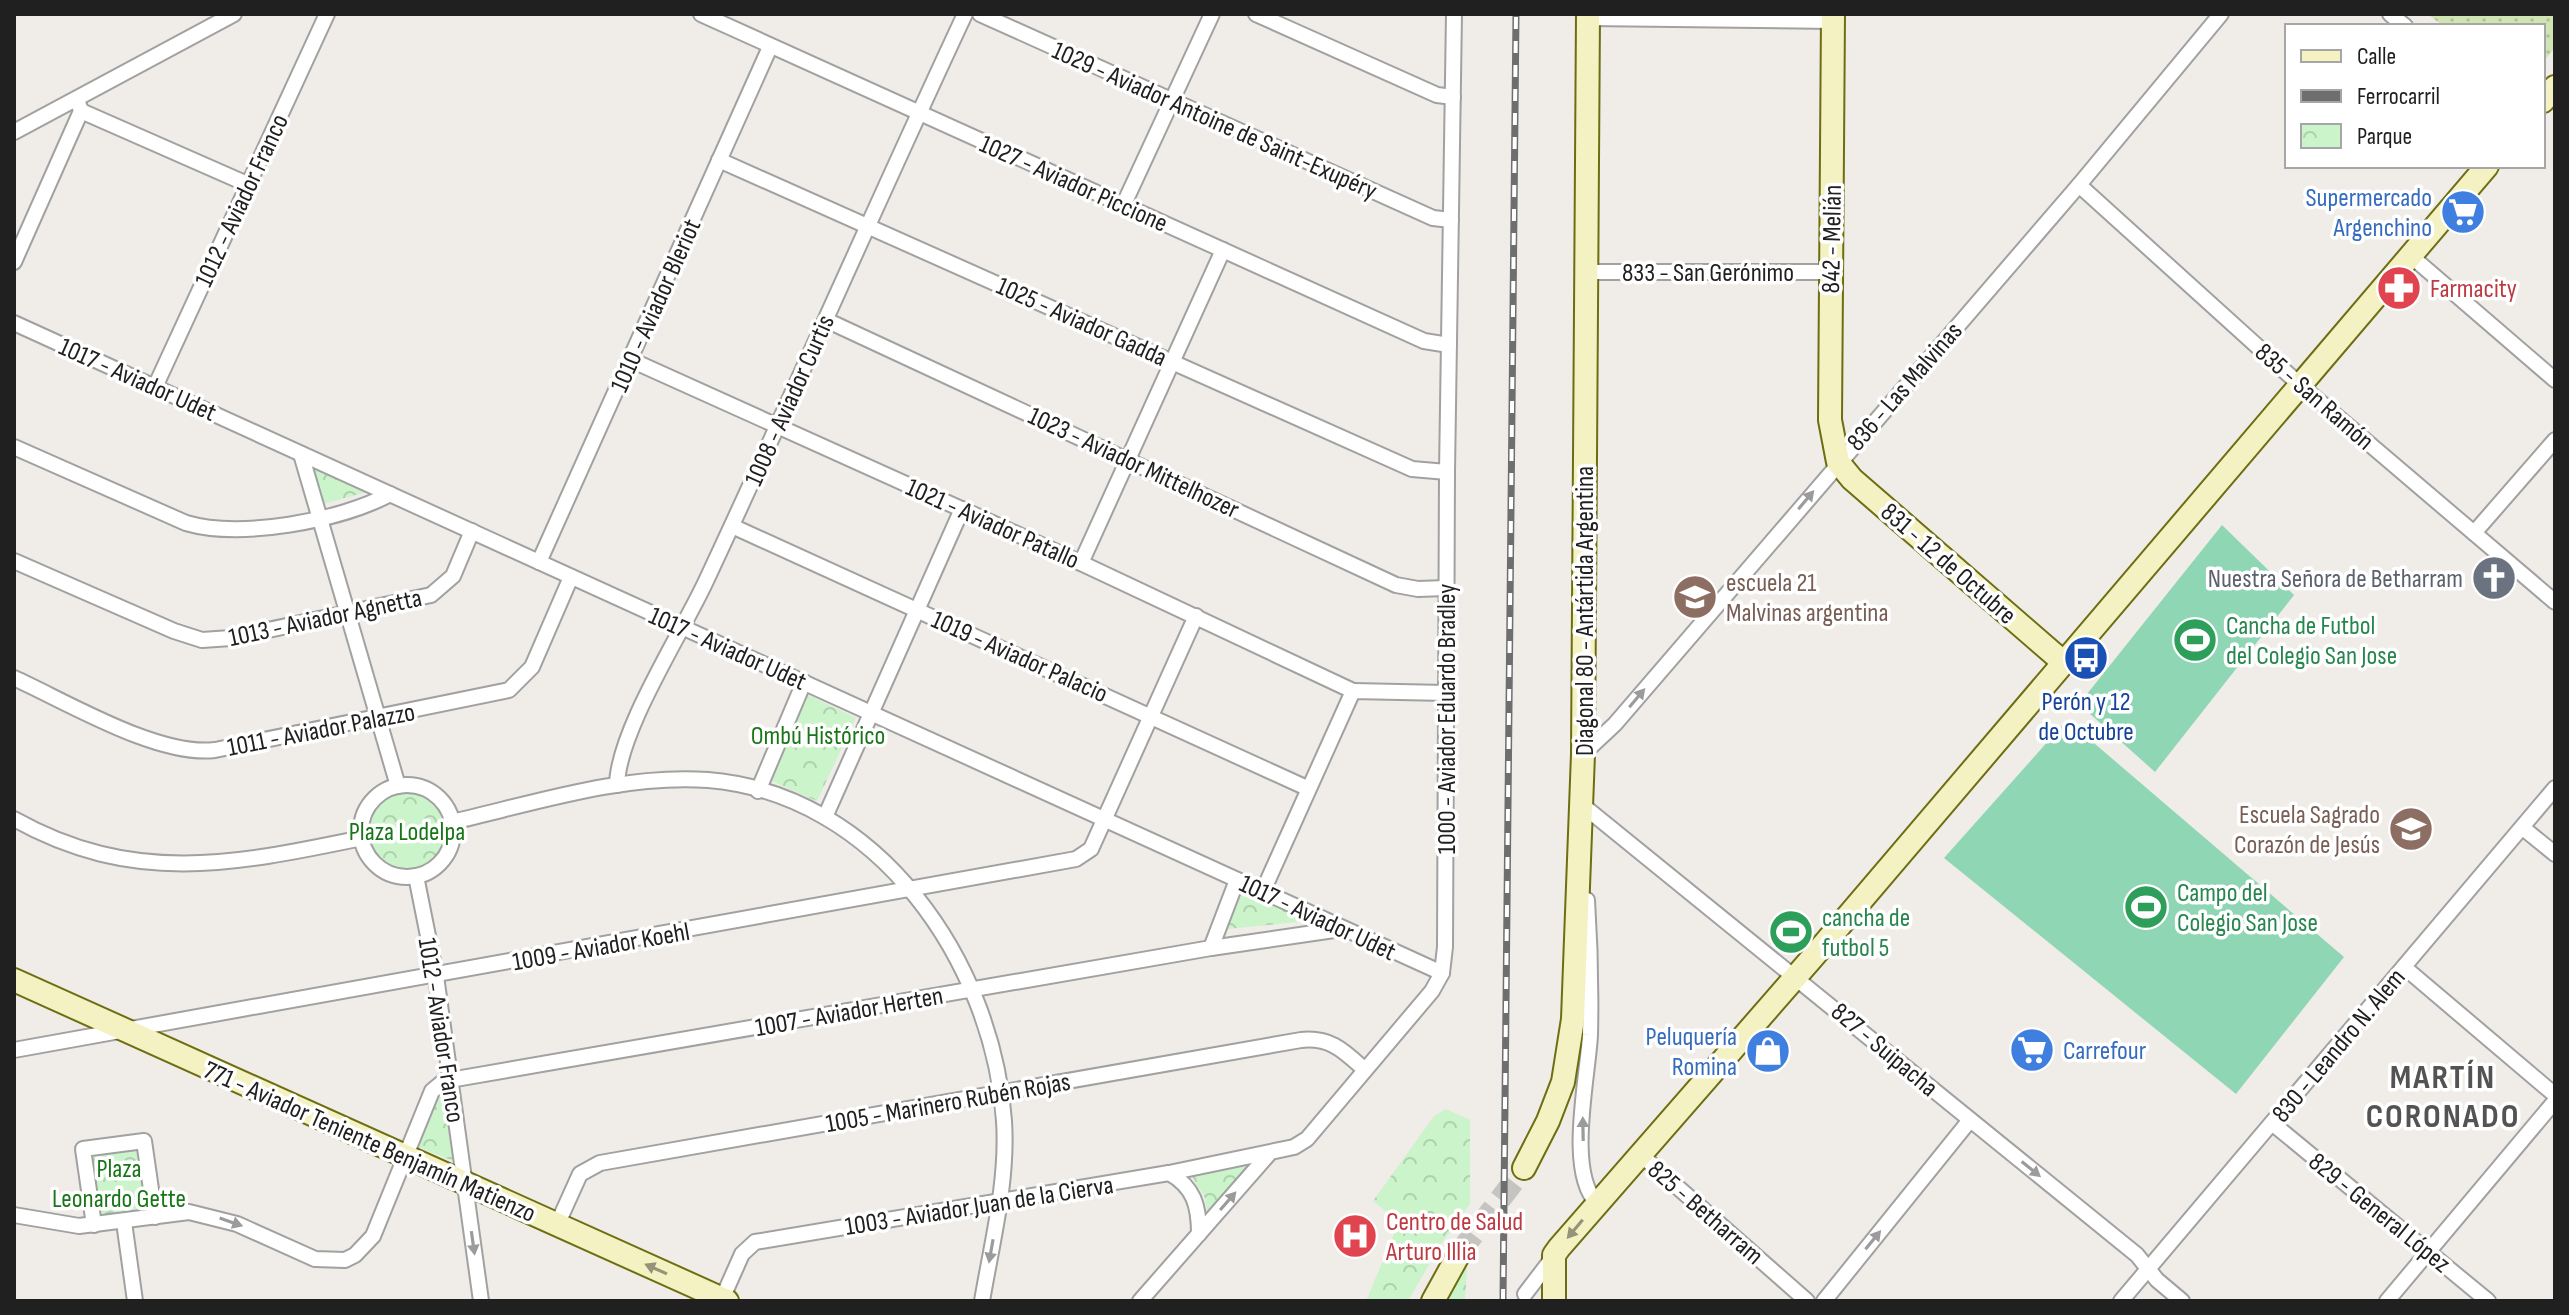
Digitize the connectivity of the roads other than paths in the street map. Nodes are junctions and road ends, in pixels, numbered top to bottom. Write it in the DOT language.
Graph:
graph roads {
  1 [pos="234,14"];
  2 [pos="327,14"];
  3 [pos="965,14"];
  4 [pos="980,14"];
  5 [pos="1212,14"];
  6 [pos="1256,14"];
  7 [pos="1454,14"];
  8 [pos="2221,14"];
  9 [pos="708,16"];
  10 [pos="1588,16"];
  11 [pos="1833,17"];
  12 [pos="770,47"];
  13 [pos="1453,97"];
  14 [pos="1171,101"];
  15 [pos="79,105"];
  16 [pos="919,113"];
  17 [pos="14,132"];
  18 [pos="719,160"];
  19 [pos="2485,168"];
  20 [pos="247,184"];
  21 [pos="2079,185"];
  22 [pos="1123,206"];
  23 [pos="1451,220"];
  24 [pos="869,225"];
  25 [pos="1223,250"];
  26 [pos="2411,256"];
  27 [pos="14,262"];
  28 [pos="1587,272"];
  29 [pos="1830,272"];
  30 [pos="826,320"];
  31 [pos="14,323"];
  32 [pos="1449,345"];
  33 [pos="631,360"];
  34 [pos="1174,363"];
  35 [pos="2555,380"];
  36 [pos="2299,384"];
  37 [pos="155,387"];
  38 [pos="777,425"];
  39 [pos="2555,440"];
  40 [pos="14,447"];
  41 [pos="301,454"];
  42 [pos="1129,459"];
  43 [pos="1838,462"];
  44 [pos="1447,472"];
  45 [pos="390,494"];
  46 [pos="962,509"];
  47 [pos="319,517"];
  48 [pos="732,526"];
  49 [pos="472,531"];
  50 [pos="2474,533"];
  51 [pos="14,561"];
  52 [pos="539,562"];
  53 [pos="1081,563"];
  54 [pos="571,577"];
  55 [pos="1446,588"];
  56 [pos="2555,602"];
  57 [pos="916,610"];
  58 [pos="348,615"];
  59 [pos="1196,616"];
  60 [pos="682,627"];
  61 [pos="2063,662"];
  62 [pos="14,678"];
  63 [pos="804,682"];
  64 [pos="1353,691"];
  65 [pos="1446,693"];
  66 [pos="871,712"];
  67 [pos="1152,717"];
  68 [pos="380,718"];
  69 [pos="1583,754"];
  70 [pos="617,785"];
  71 [pos="398,786"];
  72 [pos="1307,788"];
  73 [pos="2555,788"];
  74 [pos="758,791"];
  75 [pos="1580,814"];
  76 [pos="825,817"];
  77 [pos="14,819"];
  78 [pos="1105,821"];
  79 [pos="452,822"];
  80 [pos="2523,828"];
  81 [pos="362,838"];
  82 [pos="2555,854"];
  83 [pos="416,876"];
  84 [pos="1237,880"];
  85 [pos="911,890"];
  86 [pos="1263,891"];
  87 [pos="1341,929"];
  88 [pos="1211,948"];
  89 [pos="2404,967"];
  90 [pos="1442,973"];
  91 [pos="436,976"];
  92 [pos="1795,976"];
  93 [pos="14,980"];
  94 [pos="972,990"];
  95 [pos="125,1031"];
  96 [pos="14,1050"];
  97 [pos="1365,1070"];
  98 [pos="450,1079"];
  99 [pos="1001,1093"];
  100 [pos="2555,1098"];
  101 [pos="1970,1120"];
  102 [pos="2272,1123"];
  103 [pos="1640,1154"];
  104 [pos="1268,1155"];
  105 [pos="405,1158"];
  106 [pos="1524,1168"];
  107 [pos="1169,1173"];
  108 [pos="465,1185"];
  109 [pos="1000,1201"];
  110 [pos="1597,1203"];
  111 [pos="14,1215"];
  112 [pos="155,1217"];
  113 [pos="124,1222"];
  114 [pos="94,1225"];
  115 [pos="557,1225"];
  116 [pos="1199,1234"];
  117 [pos="1460,1252"];
  118 [pos="2428,1252"];
  119 [pos="1554,1255"];
  120 [pos="2148,1270"];
  121 [pos="1525,1294"];
  122 [pos="724,1300"];
  123 [pos="135,1301"];
  124 [pos="481,1301"];
  125 [pos="982,1301"];
  126 [pos="1140,1301"];
  127 [pos="1433,1301"];
  128 [pos="1554,1301"];
  129 [pos="1807,1301"];
  130 [pos="1824,1301"];
  131 [pos="2121,1301"];
  132 [pos="2182,1301"];
  133 [pos="2387,1301"];
  134 [pos="2488,1301"];
  1 -- 15 [label="street"];
  2 -- 20 [label="street, 1012 - Aviador Franco"];
  3 -- 16 [label="street, 1008 - Aviador Curtis"];
  4 -- 14 [label="street, 1029 - Aviador Antoine de Saint-Exupéry"];
  5 -- 14 [label="street"];
  6 -- 13 [label="street"];
  7 -- 13 [label="street, 1000 - Aviador Eduardo Bradley"];
  8 -- 21 [label="street, 836 - Las Malvinas"];
  9 -- 12 [label="street, 1027 - Aviador Piccione"];
  10 -- 11 [label="street"];
  10 -- 28 [label="main road, Diagonal 80 - Antártida Argentina"];
  11 -- 29 [label="main road, 842 - Melián"];
  12 -- 16 [label="street, 1027 - Aviador Piccione"];
  12 -- 18 [label="street, 1010 - Aviador Bleriot"];
  13 -- 23 [label="street, 1000 - Aviador Eduardo Bradley"];
  14 -- 22 [label="street"];
  14 -- 23 [label="street, 1029 - Aviador Antoine de Saint-Exupéry"];
  15 -- 17 [label="street"];
  15 -- 20 [label="street"];
  15 -- 27 [label="street"];
  16 -- 22 [label="street, 1027 - Aviador Piccione"];
  16 -- 24 [label="street, 1008 - Aviador Curtis"];
  18 -- 24 [label="street, 1025 - Aviador Gadda"];
  18 -- 33 [label="street, 1010 - Aviador Bleriot"];
  19 -- 26 [label="main road"];
  20 -- 37 [label="street, 1012 - Aviador Franco"];
  21 -- 36 [label="street, 835 - San Ramón"];
  21 -- 43 [label="street, 836 - Las Malvinas"];
  22 -- 25 [label="street, 1027 - Aviador Piccione"];
  23 -- 32 [label="street, 1000 - Aviador Eduardo Bradley"];
  24 -- 30 [label="street, 1008 - Aviador Curtis"];
  24 -- 34 [label="street, 1025 - Aviador Gadda"];
  25 -- 32 [label="street, 1027 - Aviador Piccione"];
  25 -- 34 [label="street"];
  26 -- 35 [label="street"];
  26 -- 36 [label="main road"];
  28 -- 29 [label="street, 833 - San Gerónimo"];
  28 -- 69 [label="main road, Diagonal 80 - Antártida Argentina"];
  29 -- 43 [label="main road, 842 - Melián"];
  30 -- 38 [label="street, 1008 - Aviador Curtis"];
  30 -- 42 [label="street, 1023 - Aviador Mittelhozer"];
  31 -- 37 [label="street, 1017 - Aviador Udet"];
  32 -- 44 [label="street, 1000 - Aviador Eduardo Bradley"];
  33 -- 38 [label="street, 1021 - Aviador Patallo"];
  33 -- 52 [label="street, 1010 - Aviador Bleriot"];
  34 -- 42 [label="street"];
  34 -- 44 [label="street, 1025 - Aviador Gadda"];
  36 -- 50 [label="street, 835 - San Ramón"];
  36 -- 61 [label="main road"];
  37 -- 41 [label="street, 1017 - Aviador Udet"];
  38 -- 46 [label="street, 1021 - Aviador Patallo"];
  38 -- 48 [label="street, 1008 - Aviador Curtis"];
  39 -- 50 [label="street"];
  40 -- 47 [label="street"];
  41 -- 45 [label="street, 1017 - Aviador Udet"];
  41 -- 47 [label="street"];
  42 -- 53 [label="street"];
  42 -- 55 [label="street, 1023 - Aviador Mittelhozer"];
  43 -- 61 [label="main road, 831 - 12 de Octubre"];
  69 -- 43 [label="street, 836 - Las Malvinas, one-way"];
  44 -- 55 [label="street, 1000 - Aviador Eduardo Bradley"];
  45 -- 47 [label="street"];
  45 -- 49 [label="street, 1017 - Aviador Udet"];
  46 -- 53 [label="street, 1021 - Aviador Patallo"];
  46 -- 57 [label="street"];
  47 -- 58 [label="street"];
  48 -- 57 [label="street, 1019 - Aviador Palacio"];
  48 -- 60 [label="street, 1008 - Aviador Curtis"];
  49 -- 52 [label="street, 1017 - Aviador Udet"];
  49 -- 58 [label="street, 1013 - Aviador Agnetta"];
  50 -- 56 [label="street, 835 - San Ramón"];
  51 -- 58 [label="street, 1013 - Aviador Agnetta"];
  52 -- 54 [label="street, 1017 - Aviador Udet"];
  53 -- 59 [label="street, 1021 - Aviador Patallo"];
  54 -- 60 [label="street, 1017 - Aviador Udet"];
  54 -- 68 [label="street, 1011 - Aviador Palazzo"];
  55 -- 65 [label="street, 1000 - Aviador Eduardo Bradley"];
  57 -- 66 [label="street"];
  57 -- 67 [label="street, 1019 - Aviador Palacio"];
  58 -- 68 [label="street"];
  59 -- 64 [label="street, 1021 - Aviador Patallo"];
  59 -- 67 [label="street"];
  60 -- 63 [label="street, 1017 - Aviador Udet"];
  60 -- 70 [label="street, 1008 - Aviador Curtis"];
  61 -- 92 [label="main road"];
  62 -- 68 [label="street, 1011 - Aviador Palazzo"];
  63 -- 66 [label="street, 1017 - Aviador Udet"];
  63 -- 74 [label="street"];
  64 -- 65 [label="street"];
  64 -- 72 [label="street"];
  65 -- 90 [label="street, 1000 - Aviador Eduardo Bradley"];
  66 -- 76 [label="street"];
  66 -- 78 [label="street, 1017 - Aviador Udet"];
  67 -- 72 [label="street, 1019 - Aviador Palacio"];
  67 -- 78 [label="street"];
  68 -- 71 [label="street"];
  69 -- 75 [label="main road, Diagonal 80 - Antártida Argentina"];
  70 -- 74 [label="street"];
  70 -- 79 [label="street"];
  71 -- 79 [label="street"];
  71 -- 81 [label="street"];
  72 -- 86 [label="street"];
  73 -- 80 [label="street, 830 - Leandro N. Alem"];
  74 -- 76 [label="street"];
  75 -- 92 [label="street, 827 - Suipacha"];
  75 -- 106 [label="main road"];
  110 -- 75 [label="street, Diagonal 80 - Antártida Argentina, one-way"];
  76 -- 85 [label="street"];
  77 -- 81 [label="street"];
  78 -- 84 [label="street, 1017 - Aviador Udet"];
  78 -- 85 [label="street, 1009 - Aviador Koehl"];
  79 -- 83 [label="street"];
  80 -- 82 [label="street"];
  80 -- 89 [label="street, 830 - Leandro N. Alem"];
  81 -- 83 [label="street"];
  83 -- 91 [label="street, 1012 - Aviador Franco"];
  84 -- 86 [label="street, 1017 - Aviador Udet"];
  84 -- 88 [label="street"];
  85 -- 91 [label="street, 1009 - Aviador Koehl"];
  85 -- 94 [label="street"];
  86 -- 87 [label="street, 1017 - Aviador Udet"];
  87 -- 88 [label="street, 1007 - Aviador Herten"];
  87 -- 90 [label="street, 1017 - Aviador Udet"];
  88 -- 94 [label="street, 1007 - Aviador Herten"];
  89 -- 100 [label="street"];
  89 -- 102 [label="street, 830 - Leandro N. Alem"];
  90 -- 97 [label="street"];
  91 -- 95 [label="street, 1009 - Aviador Koehl"];
  91 -- 98 [label="street, 1012 - Aviador Franco"];
  92 -- 101 [label="street, 827 - Suipacha"];
  92 -- 103 [label="main road"];
  93 -- 95 [label="main road, 771 - Aviador Teniente Benjamín Matienzo"];
  94 -- 98 [label="street, 1007 - Aviador Herten"];
  94 -- 99 [label="street"];
  95 -- 96 [label="street, 1009 - Aviador Koehl"];
  95 -- 105 [label="main road, 771 - Aviador Teniente Benjamín Matienzo"];
  97 -- 99 [label="street, 1005 - Marinero Rubén Rojas"];
  97 -- 104 [label="street"];
  98 -- 105 [label="street"];
  98 -- 108 [label="street, 1012 - Aviador Franco"];
  99 -- 109 [label="street"];
  99 -- 115 [label="street, 1005 - Marinero Rubén Rojas"];
  100 -- 118 [label="street"];
  101 -- 120 [label="street, 827 - Suipacha, one-way"];
  130 -- 101 [label="street, one-way"];
  102 -- 118 [label="street, 829 - General López"];
  102 -- 120 [label="street, 830 - Leandro N. Alem"];
  103 -- 110 [label="main road"];
  103 -- 129 [label="street, 825 - Betharram"];
  104 -- 107 [label="street, 1003 - Aviador Juan de la Cierva"];
  116 -- 104 [label="street, one-way"];
  105 -- 108 [label="main road, 771 - Aviador Teniente Benjamín Matienzo"];
  112 -- 105 [label="street, one-way"];
  107 -- 109 [label="street, 1003 - Aviador Juan de la Cierva"];
  107 -- 116 [label="street"];
  108 -- 115 [label="main road, 771 - Aviador Teniente Benjamín Matienzo"];
  108 -- 124 [label="street, 1012 - Aviador Franco, one-way"];
  109 -- 122 [label="street, 1003 - Aviador Juan de la Cierva"];
  109 -- 125 [label="street, one-way"];
  110 -- 119 [label="main road, one-way"];
  111 -- 114 [label="street"];
  112 -- 113 [label="street"];
  112 -- 114 [label="street"];
  113 -- 114 [label="street"];
  113 -- 123 [label="street"];
  122 -- 115 [label="main road, 771 - Aviador Teniente Benjamín Matienzo, one-way"];
  116 -- 126 [label="street"];
  117 -- 127 [label="main road"];
  118 -- 133 [label="street"];
  118 -- 134 [label="street, 829 - General López"];
  119 -- 121 [label="street"];
  119 -- 128 [label="main road"];
  120 -- 131 [label="street, 830 - Leandro N. Alem"];
  120 -- 132 [label="street, 827 - Suipacha"];
}
